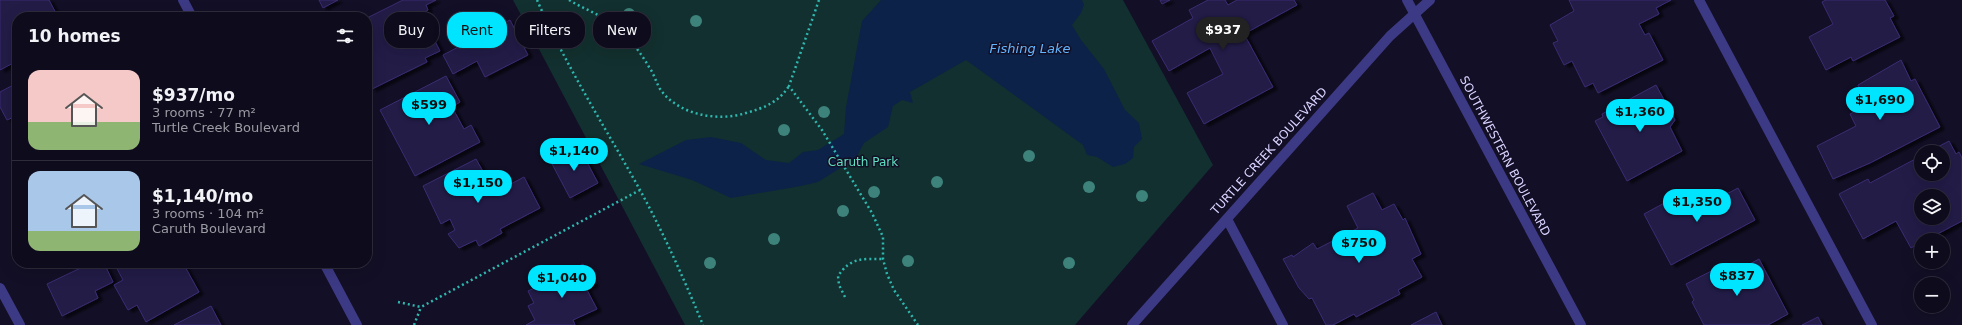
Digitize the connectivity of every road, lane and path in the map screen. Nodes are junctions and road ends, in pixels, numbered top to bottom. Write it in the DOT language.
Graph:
graph roads {
  1 [pos="182,0"];
  2 [pos="537,0"];
  3 [pos="569,0"];
  4 [pos="819,0"];
  5 [pos="1407,0"];
  6 [pos="1430,0"];
  7 [pos="1699,0"];
  8 [pos="189,12"];
  9 [pos="1414,13"];
  10 [pos="789,86"];
  11 [pos="640,190"];
  12 [pos="1227,219"];
  13 [pos="883,259"];
  14 [pos="327,268"];
  15 [pos="0,288"];
  16 [pos="845,297"];
  17 [pos="398,302"];
  18 [pos="421,307"];
  19 [pos="20,325"];
  20 [pos="357,325"];
  21 [pos="414,325"];
  22 [pos="703,325"];
  23 [pos="918,325"];
  24 [pos="1132,325"];
  25 [pos="1283,325"];
  26 [pos="1580,325"];
  27 [pos="1872,325"];
  1 -- 8 [label="street"];
  2 -- 11 [label="path"];
  3 -- 10 [label="path"];
  4 -- 10 [label="path"];
  5 -- 9 [label="street, SOUTHWESTERN BOULEVARD"];
  6 -- 9 [label="street, TURTLE CREEK BOULEVARD"];
  7 -- 27 [label="street"];
  9 -- 12 [label="street, TURTLE CREEK BOULEVARD"];
  9 -- 26 [label="street, SOUTHWESTERN BOULEVARD"];
  10 -- 13 [label="path"];
  11 -- 18 [label="path"];
  11 -- 22 [label="path"];
  12 -- 24 [label="street, TURTLE CREEK BOULEVARD"];
  12 -- 25 [label="street"];
  13 -- 16 [label="path"];
  13 -- 23 [label="path"];
  14 -- 20 [label="street"];
  15 -- 19 [label="street"];
  17 -- 18 [label="path"];
  18 -- 21 [label="path"];
}
